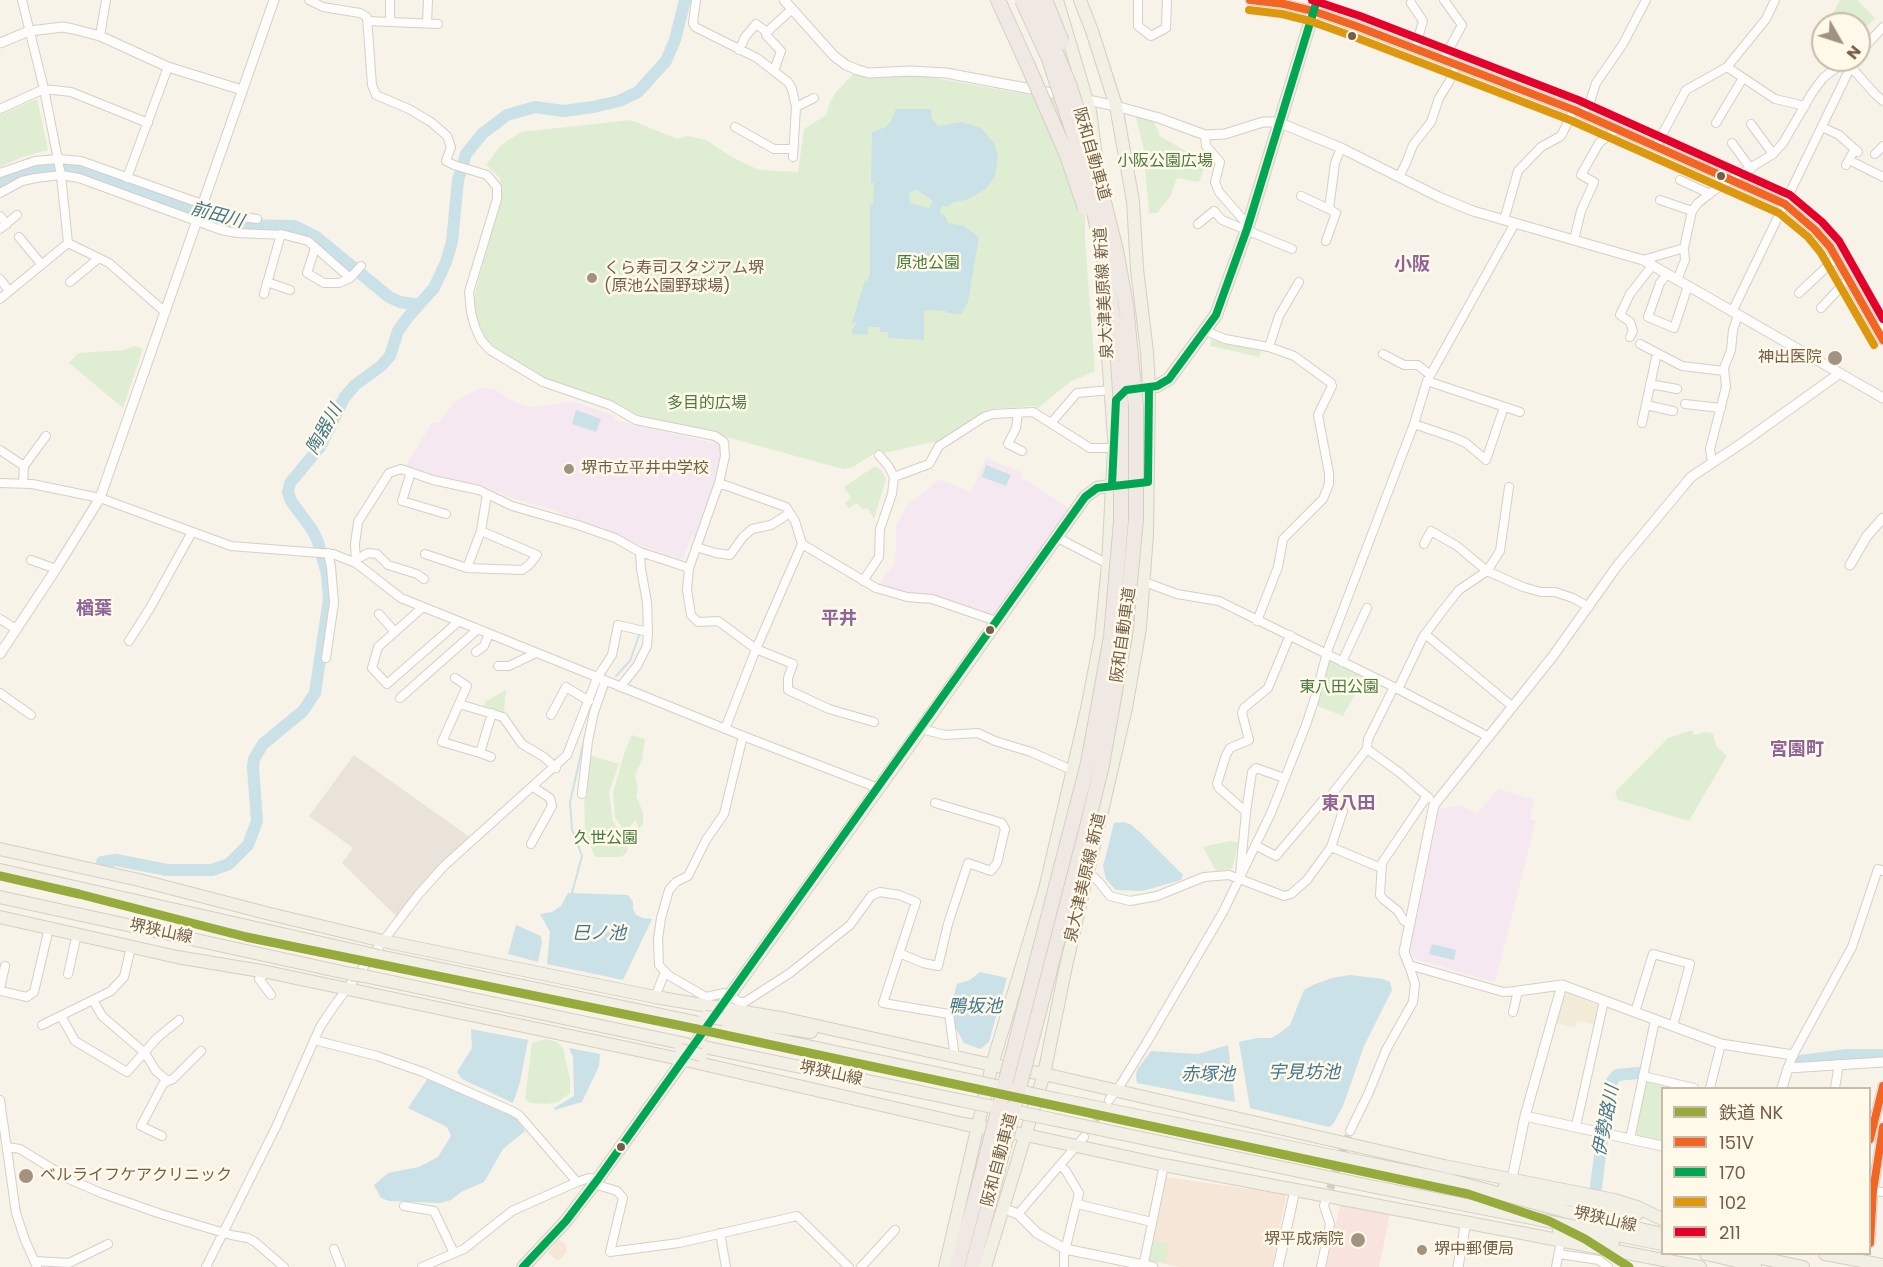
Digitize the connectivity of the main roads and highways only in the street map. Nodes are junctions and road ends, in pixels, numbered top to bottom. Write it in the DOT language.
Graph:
graph roads {
  1 [pos="998,0"];
  2 [pos="1022,0"];
  3 [pos="1034,0"];
  4 [pos="1045,0"];
  5 [pos="1057,0"];
  6 [pos="1080,0"];
  7 [pos="1315,5"];
  8 [pos="1108,212"];
  9 [pos="1112,308"];
  10 [pos="1149,387"];
  11 [pos="1114,448"];
  12 [pos="1148,482"];
  13 [pos="1112,485"];
  14 [pos="0,849"];
  15 [pos="0,870"];
  16 [pos="0,897"];
  17 [pos="0,917"];
  18 [pos="720,1018"];
  19 [pos="684,1051"];
  20 [pos="703,1051"];
  21 [pos="992,1065"];
  22 [pos="1044,1074"];
  23 [pos="1112,1096"];
  24 [pos="959,1123"];
  25 [pos="978,1125"];
  26 [pos="1026,1135"];
  27 [pos="1375,1165"];
  28 [pos="1449,1180"];
  29 [pos="1415,1195"];
  30 [pos="1661,1219"];
  31 [pos="1661,1219"];
  32 [pos="1661,1234"];
  33 [pos="1661,1244"];
  34 [pos="1712,1255"];
  35 [pos="1748,1255"];
  36 [pos="1830,1255"];
  37 [pos="1854,1260"];
  38 [pos="1869,1261"];
  39 [pos="1883,1265"];
  40 [pos="523,1267"];
  41 [pos="945,1267"];
  42 [pos="957,1267"];
  43 [pos="972,1267"];
  44 [pos="985,1267"];
  45 [pos="1702,1267"];
  46 [pos="1765,1267"];
  47 [pos="1803,1267"];
  1 -- 9 [label="highway, bridge"];
  2 -- 9 [label="highway, 阪和自動車道, bridge"];
  3 -- 8 [label="highway, 阪和自動車道, bridge"];
  4 -- 8 [label="highway, bridge"];
  5 -- 11 [label="main road, 泉大津美原線 新道"];
  6 -- 10 [label="main road, 泉大津美原線 新道"];
  7 -- 10 [label="main road"];
  8 -- 43 [label="highway, 阪和自動車道, bridge"];
  9 -- 42 [label="highway, 阪和自動車道, bridge"];
  10 -- 11 [label="main road"];
  10 -- 12 [label="main road, 泉大津美原線 新道"];
  11 -- 13 [label="main road"];
  12 -- 13 [label="main road"];
  12 -- 22 [label="main road, 泉大津美原線 新道"];
  13 -- 18 [label="main road"];
  13 -- 21 [label="main road"];
  14 -- 18 [label="main road"];
  15 -- 18 [label="main road, 堺狭山線, bridge"];
  16 -- 19 [label="main road, 堺狭山線, bridge"];
  17 -- 19 [label="main road"];
  18 -- 19 [label="main road"];
  18 -- 21 [label="main road"];
  18 -- 27 [label="main road, 堺狭山線, bridge"];
  19 -- 20 [label="main road, 堺狭山線"];
  19 -- 24 [label="main road"];
  19 -- 40 [label="main road"];
  20 -- 24 [label="main road"];
  20 -- 29 [label="main road, 堺狭山線, bridge"];
  21 -- 22 [label="main road"];
  21 -- 25 [label="main road"];
  22 -- 23 [label="main road"];
  22 -- 26 [label="main road, 泉大津美原線 新道"];
  23 -- 27 [label="main road"];
  23 -- 30 [label="main road"];
  24 -- 25 [label="main road"];
  25 -- 26 [label="main road"];
  25 -- 41 [label="main road"];
  26 -- 44 [label="main road, 泉大津美原線 新道"];
  26 -- 45 [label="main road"];
  27 -- 28 [label="main road, 堺狭山線"];
  28 -- 31 [label="main road"];
  28 -- 32 [label="main road, 堺狭山線"];
  29 -- 33 [label="main road, 堺狭山線"];
  29 -- 45 [label="main road"];
  34 -- 46 [label="main road"];
  35 -- 47 [label="main road"];
  36 -- 37 [label="main road"];
  37 -- 38 [label="main road"];
  38 -- 39 [label="main road"];
}
